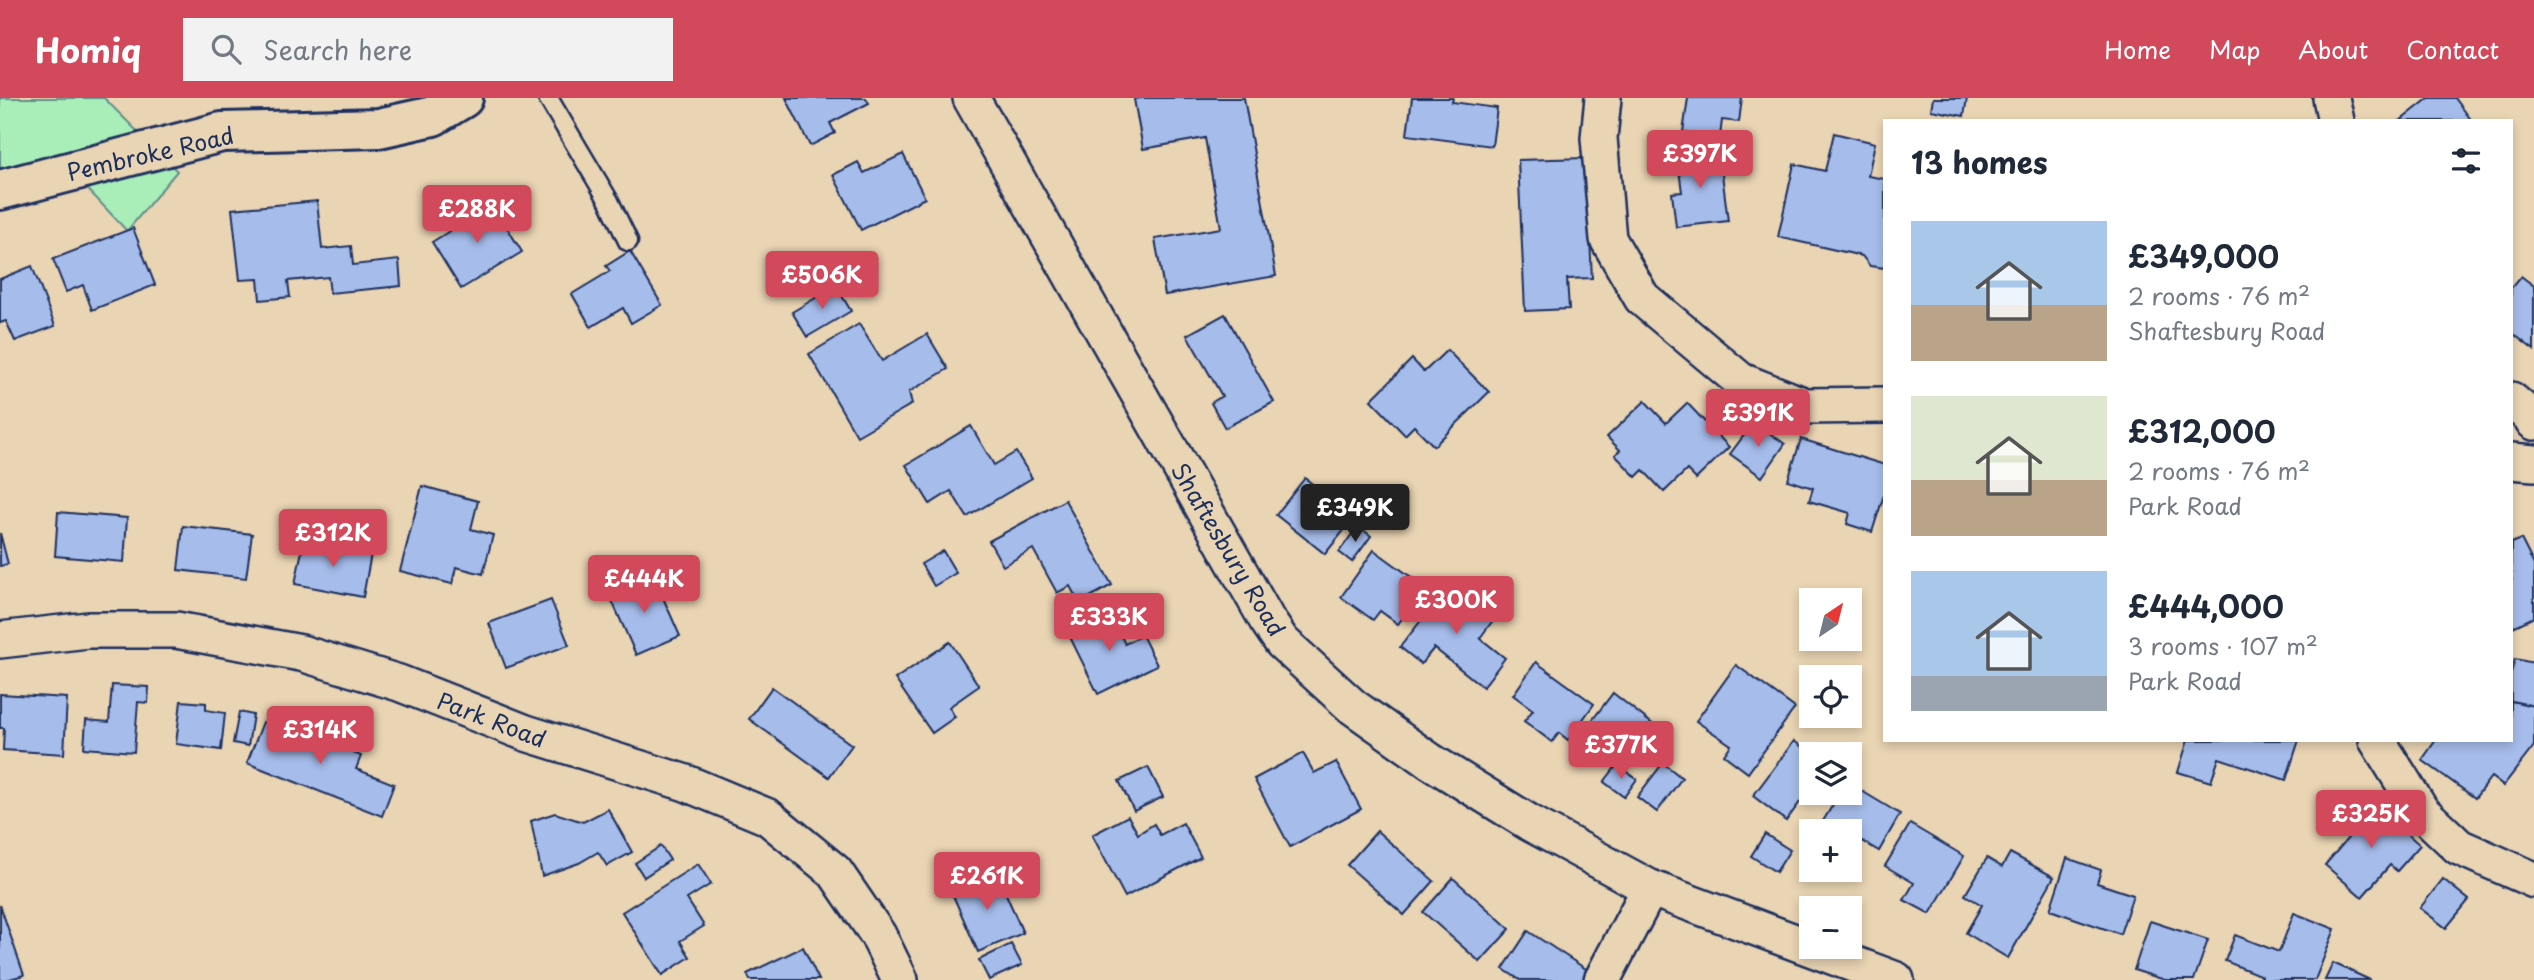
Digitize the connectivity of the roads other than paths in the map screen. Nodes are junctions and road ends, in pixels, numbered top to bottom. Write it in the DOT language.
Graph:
graph roads {
  1 [pos="463,98"];
  2 [pos="548,98"];
  3 [pos="971,98"];
  4 [pos="1603,98"];
  5 [pos="2331,98"];
  6 [pos="2336,119"];
  7 [pos="0,190"];
  8 [pos="628,241"];
  9 [pos="2513,402"];
  10 [pos="1883,405"];
  11 [pos="2534,422"];
  12 [pos="2513,461"];
  13 [pos="2534,463"];
  14 [pos="0,640"];
  15 [pos="2378,742"];
  16 [pos="2534,880"];
  17 [pos="1650,888"];
  18 [pos="900,980"];
  19 [pos="1602,980"];
  20 [pos="1896,980"];
  1 -- 7 [label="street, Pembroke Road"];
  2 -- 8 [label="lane"];
  3 -- 17 [label="street, Shaftesbury Road"];
  4 -- 10 [label="street"];
  5 -- 6 [label="street"];
  9 -- 11 [label="street"];
  12 -- 13 [label="street"];
  14 -- 18 [label="street, Park Road"];
  15 -- 16 [label="street"];
  17 -- 19 [label="street"];
  17 -- 20 [label="street, Shaftesbury Road"];
}
